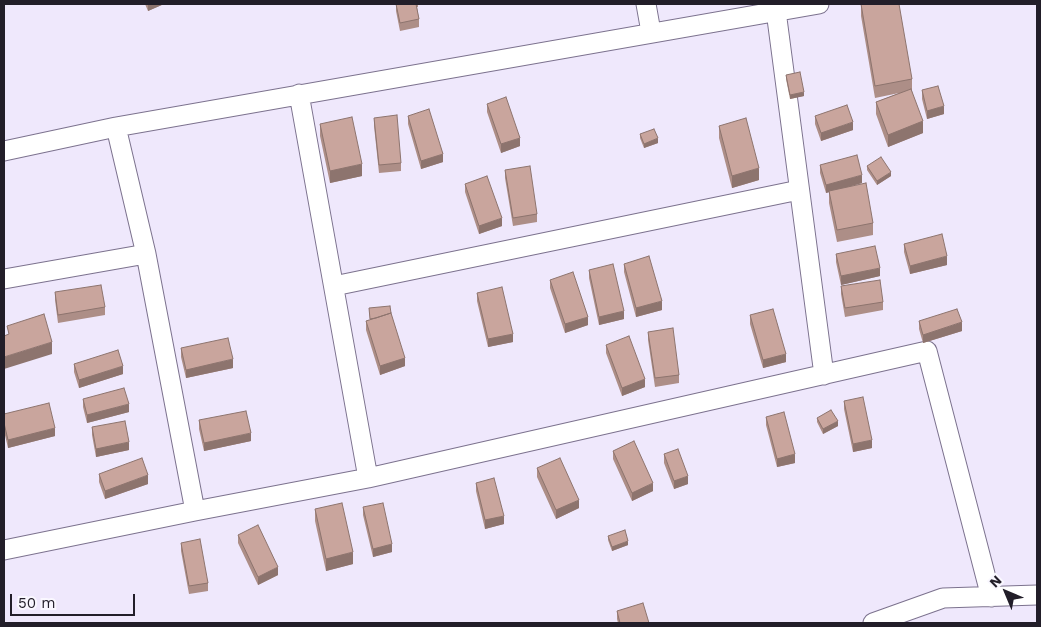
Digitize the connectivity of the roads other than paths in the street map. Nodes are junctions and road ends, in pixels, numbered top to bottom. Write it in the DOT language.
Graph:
graph roads {
  1 [pos="646,4"];
  2 [pos="819,4"];
  3 [pos="776,11"];
  4 [pos="651,32"];
  5 [pos="299,94"];
  6 [pos="116,127"];
  7 [pos="4,151"];
  8 [pos="799,190"];
  9 [pos="146,254"];
  10 [pos="4,279"];
  11 [pos="334,286"];
  12 [pos="824,375"];
  13 [pos="368,478"];
  14 [pos="195,511"];
  15 [pos="4,550"];
  16 [pos="1037,595"];
  17 [pos="991,597"];
  18 [pos="873,623"];
  1 -- 4 [label="street"];
  2 -- 3 [label="street"];
  3 -- 4 [label="street"];
  3 -- 8 [label="street"];
  4 -- 5 [label="street"];
  5 -- 6 [label="street"];
  5 -- 11 [label="street"];
  6 -- 7 [label="street"];
  6 -- 9 [label="street"];
  8 -- 11 [label="street"];
  8 -- 12 [label="street"];
  9 -- 10 [label="street"];
  9 -- 14 [label="street"];
  11 -- 13 [label="street"];
  12 -- 13 [label="street"];
  12 -- 17 [label="street"];
  13 -- 14 [label="street"];
  14 -- 15 [label="street"];
  16 -- 17 [label="street"];
  17 -- 18 [label="street"];
}
